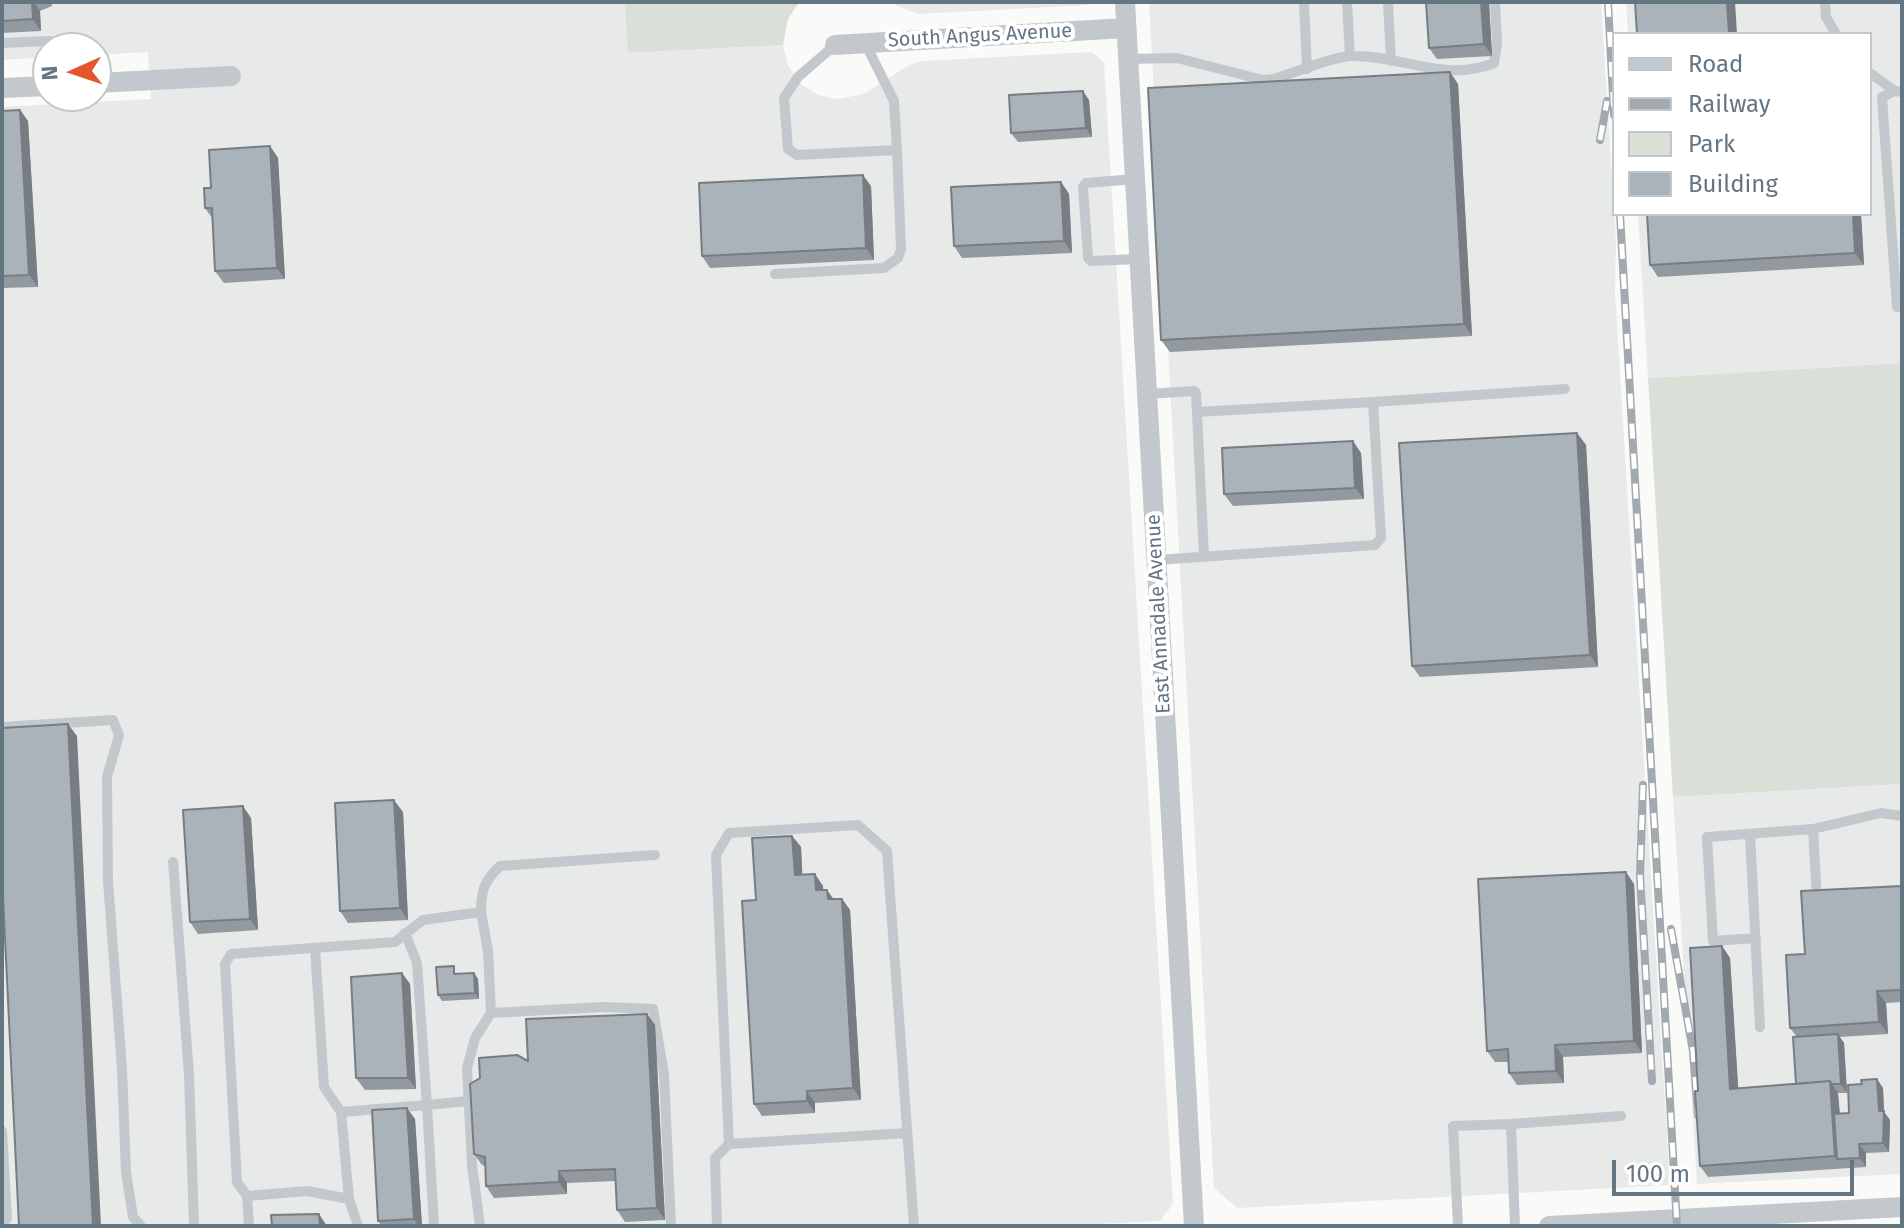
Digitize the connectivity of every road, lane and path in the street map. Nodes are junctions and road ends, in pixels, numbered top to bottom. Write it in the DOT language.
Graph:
graph roads {
  1 [pos="1125,2"];
  2 [pos="1304,2"];
  3 [pos="1347,2"];
  4 [pos="1388,2"];
  5 [pos="1495,2"];
  6 [pos="1825,2"];
  7 [pos="1126,28"];
  8 [pos="1835,32"];
  9 [pos="32,42"];
  10 [pos="2,43"];
  11 [pos="865,43"];
  12 [pos="835,45"];
  13 [pos="1350,56"];
  14 [pos="1128,59"];
  15 [pos="1391,61"];
  16 [pos="1307,69"];
  17 [pos="1872,74"];
  18 [pos="231,76"];
  19 [pos="112,82"];
  20 [pos="32,84"];
  21 [pos="2,88"];
  22 [pos="1899,91"];
  23 [pos="897,150"];
  24 [pos="1135,179"];
  25 [pos="1139,259"];
  26 [pos="775,274"];
  27 [pos="1897,307"];
  28 [pos="1565,389"];
  29 [pos="1147,394"];
  30 [pos="1373,402"];
  31 [pos="1197,412"];
  32 [pos="1204,556"];
  33 [pos="1156,560"];
  34 [pos="2,727"];
  35 [pos="1902,816"];
  36 [pos="1813,829"];
  37 [pos="1750,834"];
  38 [pos="655,855"];
  39 [pos="173,862"];
  40 [pos="1817,900"];
  41 [pos="481,912"];
  42 [pos="405,933"];
  43 [pos="1756,938"];
  44 [pos="315,948"];
  45 [pos="491,1013"];
  46 [pos="1760,1027"];
  47 [pos="468,1101"];
  48 [pos="427,1105"];
  49 [pos="341,1112"];
  50 [pos="1621,1116"];
  51 [pos="1511,1124"];
  52 [pos="2,1131"];
  53 [pos="907,1133"];
  54 [pos="729,1144"];
  55 [pos="247,1196"];
  56 [pos="349,1199"];
  57 [pos="1902,1207"];
  58 [pos="1725,1221"];
  59 [pos="1637,1224"];
  60 [pos="2,1225"];
  61 [pos="141,1226"];
  62 [pos="194,1226"];
  63 [pos="249,1226"];
  64 [pos="358,1226"];
  65 [pos="434,1226"];
  66 [pos="480,1226"];
  67 [pos="671,1226"];
  68 [pos="717,1226"];
  69 [pos="914,1226"];
  70 [pos="1194,1226"];
  71 [pos="1458,1226"];
  72 [pos="1515,1226"];
  73 [pos="1549,1226"];
  1 -- 7 [label="street, East Annadale Avenue"];
  2 -- 16 [label="lane"];
  3 -- 13 [label="lane"];
  4 -- 15 [label="lane"];
  5 -- 15 [label="lane"];
  6 -- 8 [label="lane"];
  7 -- 11 [label="street, South Angus Avenue"];
  7 -- 14 [label="street, East Annadale Avenue"];
  9 -- 10 [label="lane"];
  11 -- 12 [label="street, South Angus Avenue"];
  11 -- 23 [label="lane"];
  12 -- 23 [label="lane"];
  13 -- 15 [label="lane"];
  13 -- 16 [label="lane"];
  14 -- 16 [label="lane"];
  14 -- 24 [label="street, East Annadale Avenue"];
  17 -- 22 [label="lane"];
  18 -- 19 [label="street"];
  20 -- 21 [label="street"];
  22 -- 27 [label="lane"];
  23 -- 26 [label="lane"];
  24 -- 25 [label="street, East Annadale Avenue"];
  24 -- 25 [label="lane"];
  25 -- 29 [label="street, East Annadale Avenue"];
  28 -- 30 [label="lane"];
  29 -- 31 [label="lane"];
  29 -- 33 [label="street, East Annadale Avenue"];
  30 -- 31 [label="lane"];
  30 -- 32 [label="lane"];
  31 -- 32 [label="lane"];
  32 -- 33 [label="lane"];
  33 -- 70 [label="street, East Annadale Avenue"];
  34 -- 61 [label="lane"];
  35 -- 36 [label="lane"];
  36 -- 37 [label="lane"];
  36 -- 40 [label="lane"];
  37 -- 43 [label="lane"];
  37 -- 43 [label="lane"];
  38 -- 41 [label="lane"];
  39 -- 62 [label="lane"];
  41 -- 42 [label="lane"];
  41 -- 45 [label="lane"];
  42 -- 44 [label="lane"];
  42 -- 48 [label="lane"];
  43 -- 46 [label="lane"];
  44 -- 49 [label="lane"];
  44 -- 55 [label="lane"];
  45 -- 47 [label="lane"];
  45 -- 67 [label="lane"];
  47 -- 48 [label="lane"];
  47 -- 66 [label="lane"];
  48 -- 49 [label="lane"];
  48 -- 65 [label="lane"];
  49 -- 56 [label="lane"];
  50 -- 51 [label="lane"];
  51 -- 71 [label="lane"];
  51 -- 72 [label="lane"];
  52 -- 60 [label="lane"];
  53 -- 54 [label="lane"];
  53 -- 54 [label="lane"];
  53 -- 69 [label="lane"];
  54 -- 68 [label="lane"];
  55 -- 56 [label="lane"];
  55 -- 63 [label="lane"];
  56 -- 64 [label="lane"];
  57 -- 58 [label="street"];
  58 -- 59 [label="street"];
  59 -- 73 [label="street"];
}
